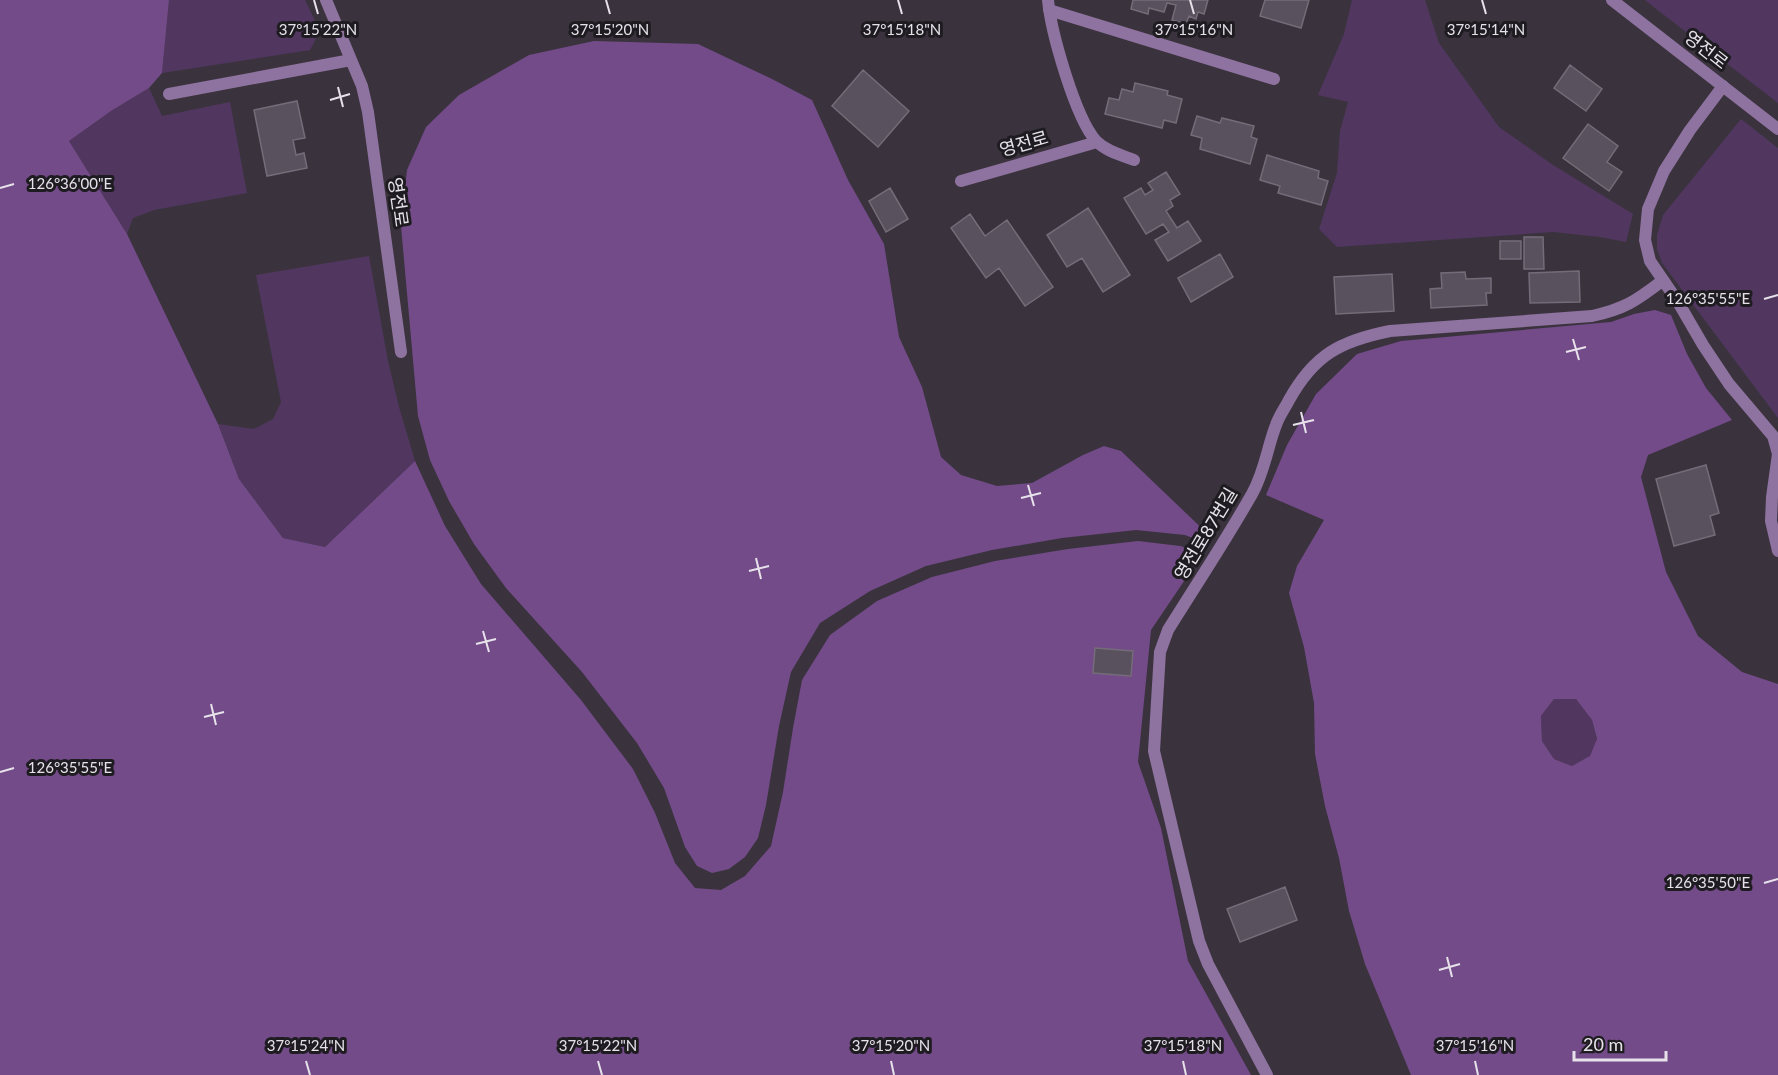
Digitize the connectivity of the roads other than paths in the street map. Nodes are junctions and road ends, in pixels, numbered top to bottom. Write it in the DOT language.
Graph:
graph roads {
  1 [pos="326,0"];
  2 [pos="1612,0"];
  3 [pos="1048,5"];
  4 [pos="351,60"];
  5 [pos="1274,79"];
  6 [pos="1723,86"];
  7 [pos="169,94"];
  8 [pos="1778,129"];
  9 [pos="1097,142"];
  10 [pos="1134,160"];
  11 [pos="961,181"];
  12 [pos="1662,281"];
  13 [pos="401,352"];
  14 [pos="1778,551"];
  15 [pos="1267,1075"];
  1 -- 4 [label="street, 영전로"];
  2 -- 6 [label="street, 영전로"];
  3 -- 5 [label="street"];
  3 -- 9 [label="street"];
  4 -- 7 [label="street"];
  4 -- 13 [label="street, 영전로"];
  6 -- 8 [label="street, 영전로"];
  6 -- 12 [label="street"];
  9 -- 10 [label="street"];
  9 -- 11 [label="street, 영전로"];
  12 -- 14 [label="street"];
  12 -- 15 [label="street, 영전로87번길"];
}
